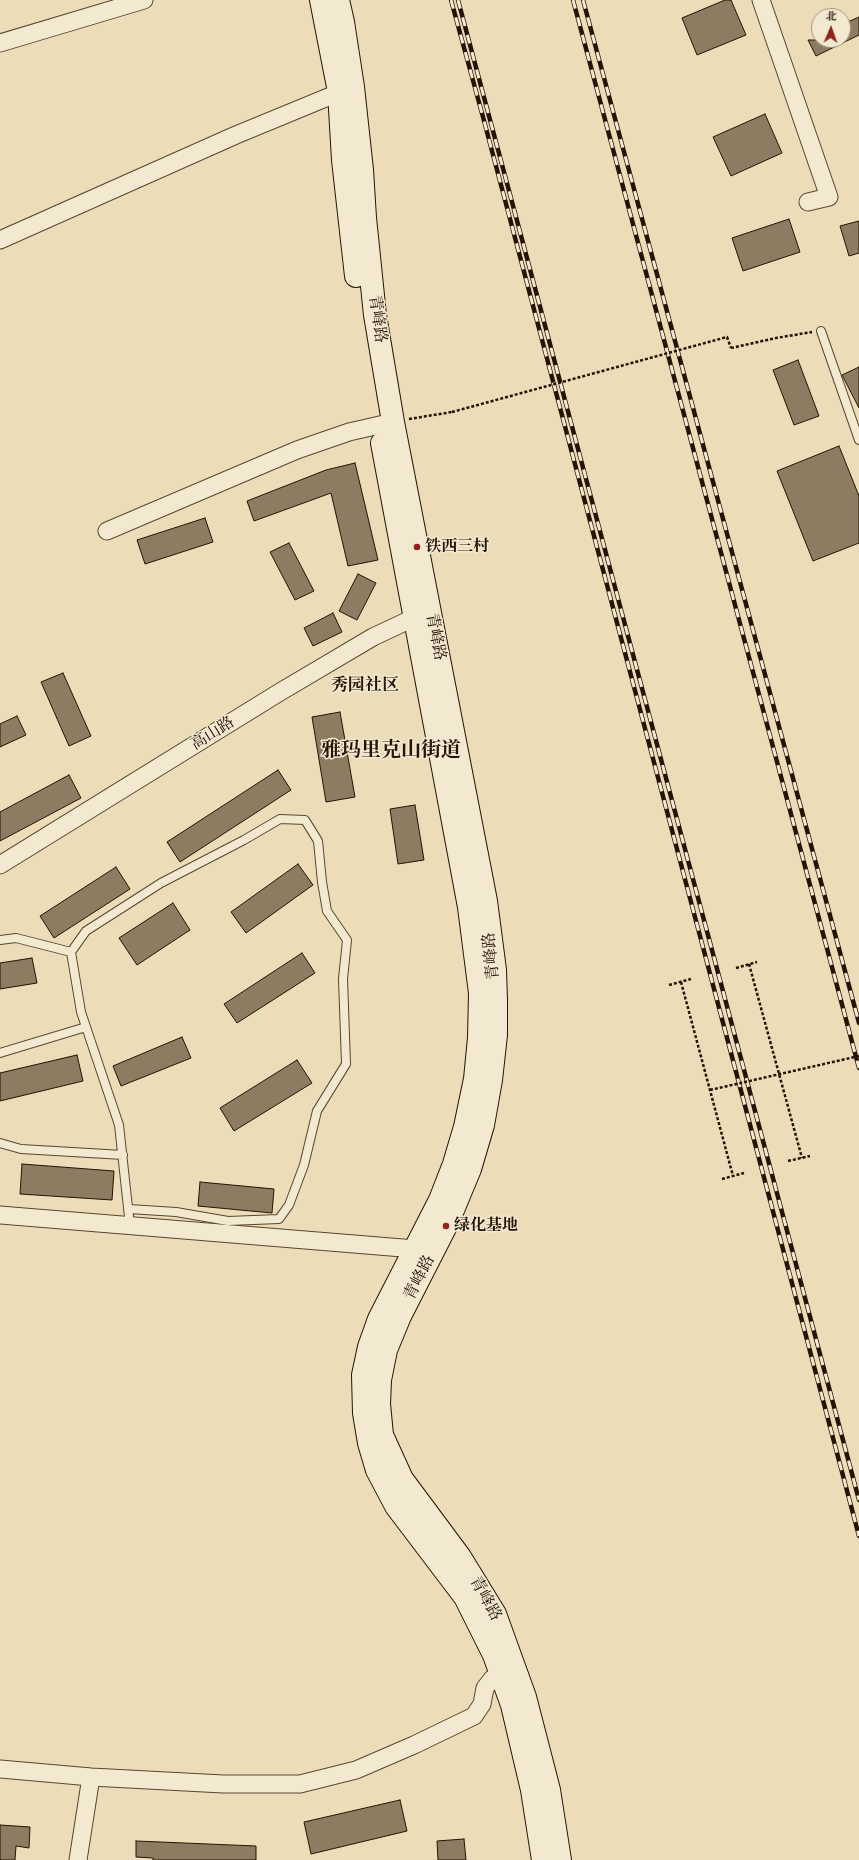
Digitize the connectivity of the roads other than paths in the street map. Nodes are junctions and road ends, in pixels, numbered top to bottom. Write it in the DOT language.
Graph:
graph roads {
  1 [pos="144,0"];
  2 [pos="321,0"];
  3 [pos="338,0"];
  4 [pos="761,0"];
  5 [pos="0,43"];
  6 [pos="346,90"];
  7 [pos="808,202"];
  8 [pos="0,240"];
  9 [pos="821,331"];
  10 [pos="386,424"];
  11 [pos="859,440"];
  12 [pos="107,531"];
  13 [pos="422,614"];
  14 [pos="0,865"];
  15 [pos="0,940"];
  16 [pos="71,952"];
  17 [pos="86,1027"];
  18 [pos="0,1053"];
  19 [pos="0,1143"];
  20 [pos="123,1154"];
  21 [pos="0,1215"];
  22 [pos="129,1218"];
  23 [pos="415,1249"];
  24 [pos="509,1674"];
  25 [pos="0,1769"];
  26 [pos="90,1776"];
  27 [pos="78,1860"];
  28 [pos="543,1860"];
  29 [pos="560,1860"];
  1 -- 5 [label="street"];
  2 -- 6 [label="main road, 青峰路"];
  3 -- 6 [label="main road, 青峰路"];
  4 -- 7 [label="street"];
  6 -- 8 [label="street"];
  6 -- 10 [label="main road, 青峰路"];
  9 -- 11 [label="lane"];
  10 -- 12 [label="street"];
  10 -- 13 [label="main road, 青峰路"];
  13 -- 14 [label="street, 高山路"];
  13 -- 23 [label="main road, 青峰路"];
  13 -- 24 [label="main road, 青峰路"];
  15 -- 16 [label="lane"];
  16 -- 17 [label="lane"];
  16 -- 22 [label="lane"];
  17 -- 18 [label="lane"];
  17 -- 20 [label="lane"];
  19 -- 20 [label="lane"];
  20 -- 22 [label="lane"];
  21 -- 22 [label="street"];
  22 -- 23 [label="street"];
  23 -- 24 [label="main road, 青峰路"];
  24 -- 26 [label="street"];
  24 -- 28 [label="main road, 青峰路"];
  24 -- 29 [label="main road, 青峰路"];
  25 -- 26 [label="street"];
  26 -- 27 [label="street"];
}
